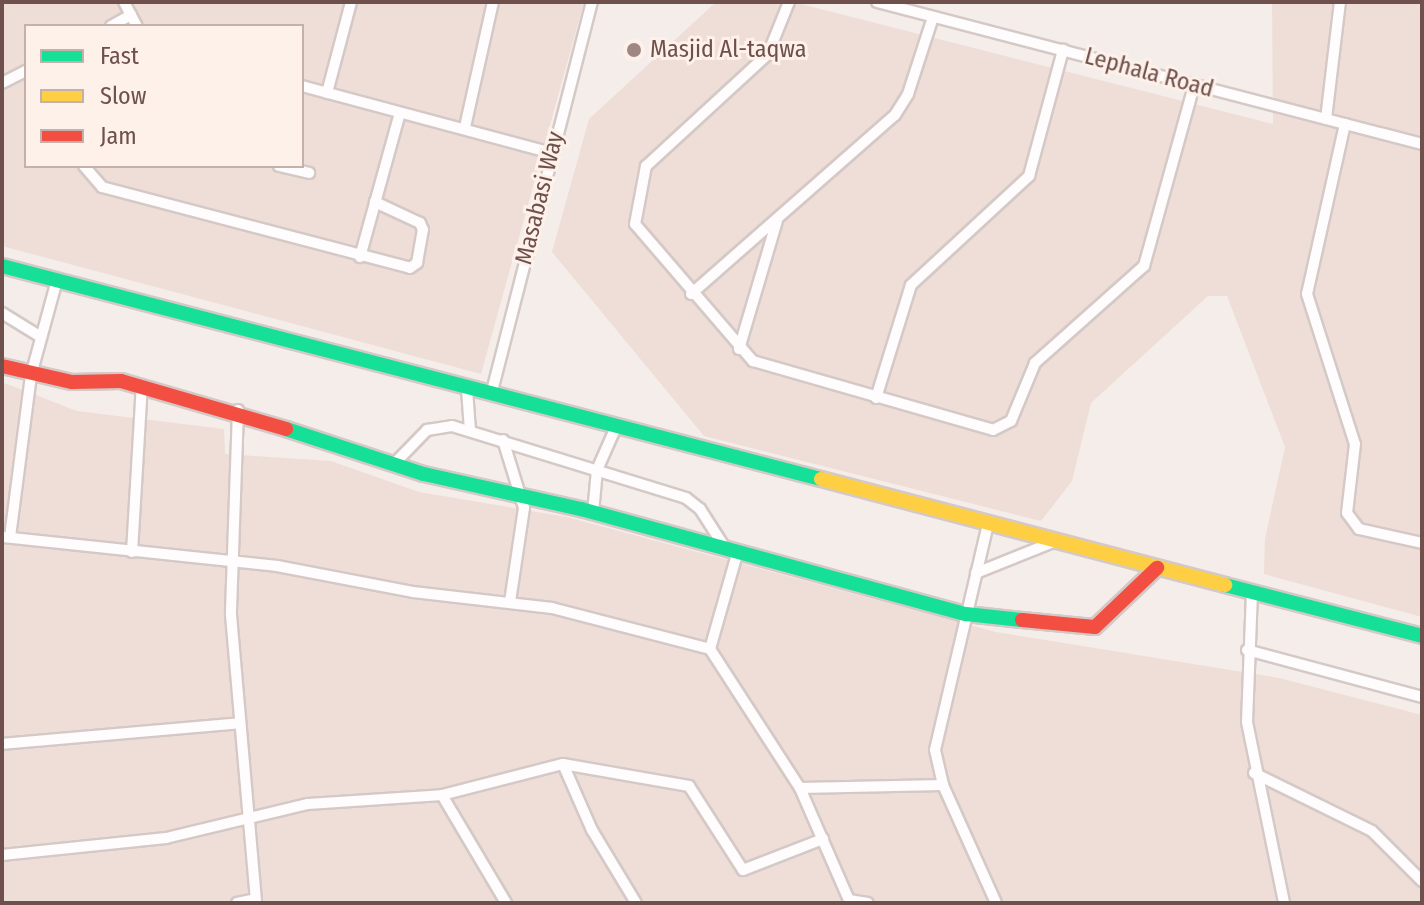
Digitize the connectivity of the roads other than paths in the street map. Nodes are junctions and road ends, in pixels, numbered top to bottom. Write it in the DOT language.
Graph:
graph roads {
  1 [pos="124,2"];
  2 [pos="351,2"];
  3 [pos="493,2"];
  4 [pos="592,2"];
  5 [pos="789,2"];
  6 [pos="877,2"];
  7 [pos="1340,2"];
  8 [pos="131,15"];
  9 [pos="933,17"];
  10 [pos="115,24"];
  11 [pos="136,24"];
  12 [pos="1063,50"];
  13 [pos="24,72"];
  14 [pos="2,83"];
  15 [pos="1194,86"];
  16 [pos="304,87"];
  17 [pos="327,93"];
  18 [pos="400,113"];
  19 [pos="1326,119"];
  20 [pos="1345,124"];
  21 [pos="465,127"];
  22 [pos="1422,144"];
  23 [pos="552,153"];
  24 [pos="86,168"];
  25 [pos="288,168"];
  26 [pos="309,173"];
  27 [pos="375,202"];
  28 [pos="777,219"];
  29 [pos="360,257"];
  30 [pos="2,266"];
  31 [pos="57,280"];
  32 [pos="691,294"];
  33 [pos="2,313"];
  34 [pos="41,337"];
  35 [pos="739,349"];
  36 [pos="2,366"];
  37 [pos="31,375"];
  38 [pos="142,386"];
  39 [pos="467,389"];
  40 [pos="491,395"];
  41 [pos="876,398"];
  42 [pos="238,410"];
  43 [pos="616,427"];
  44 [pos="470,431"];
  45 [pos="503,440"];
  46 [pos="393,465"];
  47 [pos="597,470"];
  48 [pos="522,496"];
  49 [pos="593,513"];
  50 [pos="988,524"];
  51 [pos="6,537"];
  52 [pos="1056,541"];
  53 [pos="1422,543"];
  54 [pos="731,550"];
  55 [pos="132,552"];
  56 [pos="235,563"];
  57 [pos="1157,568"];
  58 [pos="976,573"];
  59 [pos="1252,592"];
  60 [pos="510,602"];
  61 [pos="966,614"];
  62 [pos="1422,636"];
  63 [pos="710,649"];
  64 [pos="1247,650"];
  65 [pos="1422,697"];
  66 [pos="240,723"];
  67 [pos="2,744"];
  68 [pos="563,764"];
  69 [pos="1254,773"];
  70 [pos="943,785"];
  71 [pos="800,788"];
  72 [pos="442,795"];
  73 [pos="246,821"];
  74 [pos="823,839"];
  75 [pos="2,855"];
  76 [pos="1422,881"];
  77 [pos="256,901"];
  78 [pos="849,902"];
  79 [pos="237,903"];
  80 [pos="506,903"];
  81 [pos="636,903"];
  82 [pos="868,903"];
  83 [pos="996,903"];
  84 [pos="1284,903"];
  1 -- 8 [label="street"];
  2 -- 17 [label="street"];
  3 -- 21 [label="street"];
  4 -- 23 [label="street, Masabasi Way"];
  5 -- 32 [label="street"];
  6 -- 9 [label="street, Lephala Road"];
  7 -- 19 [label="street"];
  8 -- 10 [label="street"];
  8 -- 11 [label="street"];
  9 -- 12 [label="street, Lephala Road"];
  9 -- 28 [label="street"];
  12 -- 15 [label="street, Lephala Road"];
  12 -- 41 [label="street"];
  13 -- 14 [label="street"];
  15 -- 19 [label="street, Lephala Road"];
  15 -- 41 [label="street"];
  16 -- 17 [label="street"];
  17 -- 18 [label="street"];
  18 -- 21 [label="street"];
  18 -- 27 [label="street"];
  19 -- 20 [label="street, Lephala Road"];
  20 -- 22 [label="street, Lephala Road"];
  20 -- 53 [label="street"];
  21 -- 23 [label="street"];
  23 -- 40 [label="street, Masabasi Way"];
  24 -- 29 [label="street"];
  25 -- 26 [label="street"];
  27 -- 29 [label="street"];
  27 -- 29 [label="street"];
  28 -- 32 [label="street"];
  28 -- 35 [label="street"];
  30 -- 31 [label="main road"];
  31 -- 34 [label="street"];
  31 -- 39 [label="main road"];
  32 -- 35 [label="street"];
  33 -- 34 [label="street"];
  34 -- 37 [label="street"];
  35 -- 41 [label="street"];
  36 -- 37 [label="main road"];
  37 -- 38 [label="main road"];
  37 -- 51 [label="street"];
  38 -- 42 [label="main road"];
  38 -- 55 [label="street"];
  39 -- 40 [label="main road"];
  39 -- 44 [label="street"];
  40 -- 43 [label="main road"];
  42 -- 46 [label="main road"];
  42 -- 56 [label="street"];
  43 -- 47 [label="street"];
  43 -- 50 [label="main road"];
  44 -- 45 [label="street"];
  44 -- 46 [label="street"];
  45 -- 47 [label="street"];
  45 -- 48 [label="street"];
  46 -- 48 [label="main road"];
  47 -- 49 [label="street"];
  47 -- 54 [label="street"];
  48 -- 49 [label="main road"];
  48 -- 60 [label="street"];
  49 -- 54 [label="main road"];
  50 -- 52 [label="main road"];
  50 -- 58 [label="street"];
  51 -- 55 [label="street"];
  52 -- 57 [label="main road"];
  52 -- 58 [label="street"];
  54 -- 61 [label="main road"];
  54 -- 63 [label="street"];
  55 -- 56 [label="street"];
  56 -- 60 [label="street"];
  56 -- 66 [label="street"];
  57 -- 59 [label="main road"];
  57 -- 61 [label="main road"];
  58 -- 61 [label="street"];
  59 -- 62 [label="main road"];
  59 -- 64 [label="street"];
  60 -- 63 [label="street"];
  61 -- 70 [label="street"];
  63 -- 71 [label="street"];
  64 -- 65 [label="street"];
  64 -- 69 [label="street"];
  66 -- 67 [label="street"];
  66 -- 73 [label="street"];
  68 -- 72 [label="street"];
  68 -- 74 [label="street"];
  68 -- 81 [label="street"];
  69 -- 76 [label="street"];
  69 -- 84 [label="street"];
  70 -- 71 [label="street"];
  70 -- 83 [label="street"];
  71 -- 74 [label="street"];
  72 -- 73 [label="street"];
  72 -- 80 [label="street"];
  73 -- 75 [label="street"];
  73 -- 77 [label="street"];
  74 -- 78 [label="street"];
  77 -- 79 [label="street"];
  78 -- 82 [label="street"];
}
